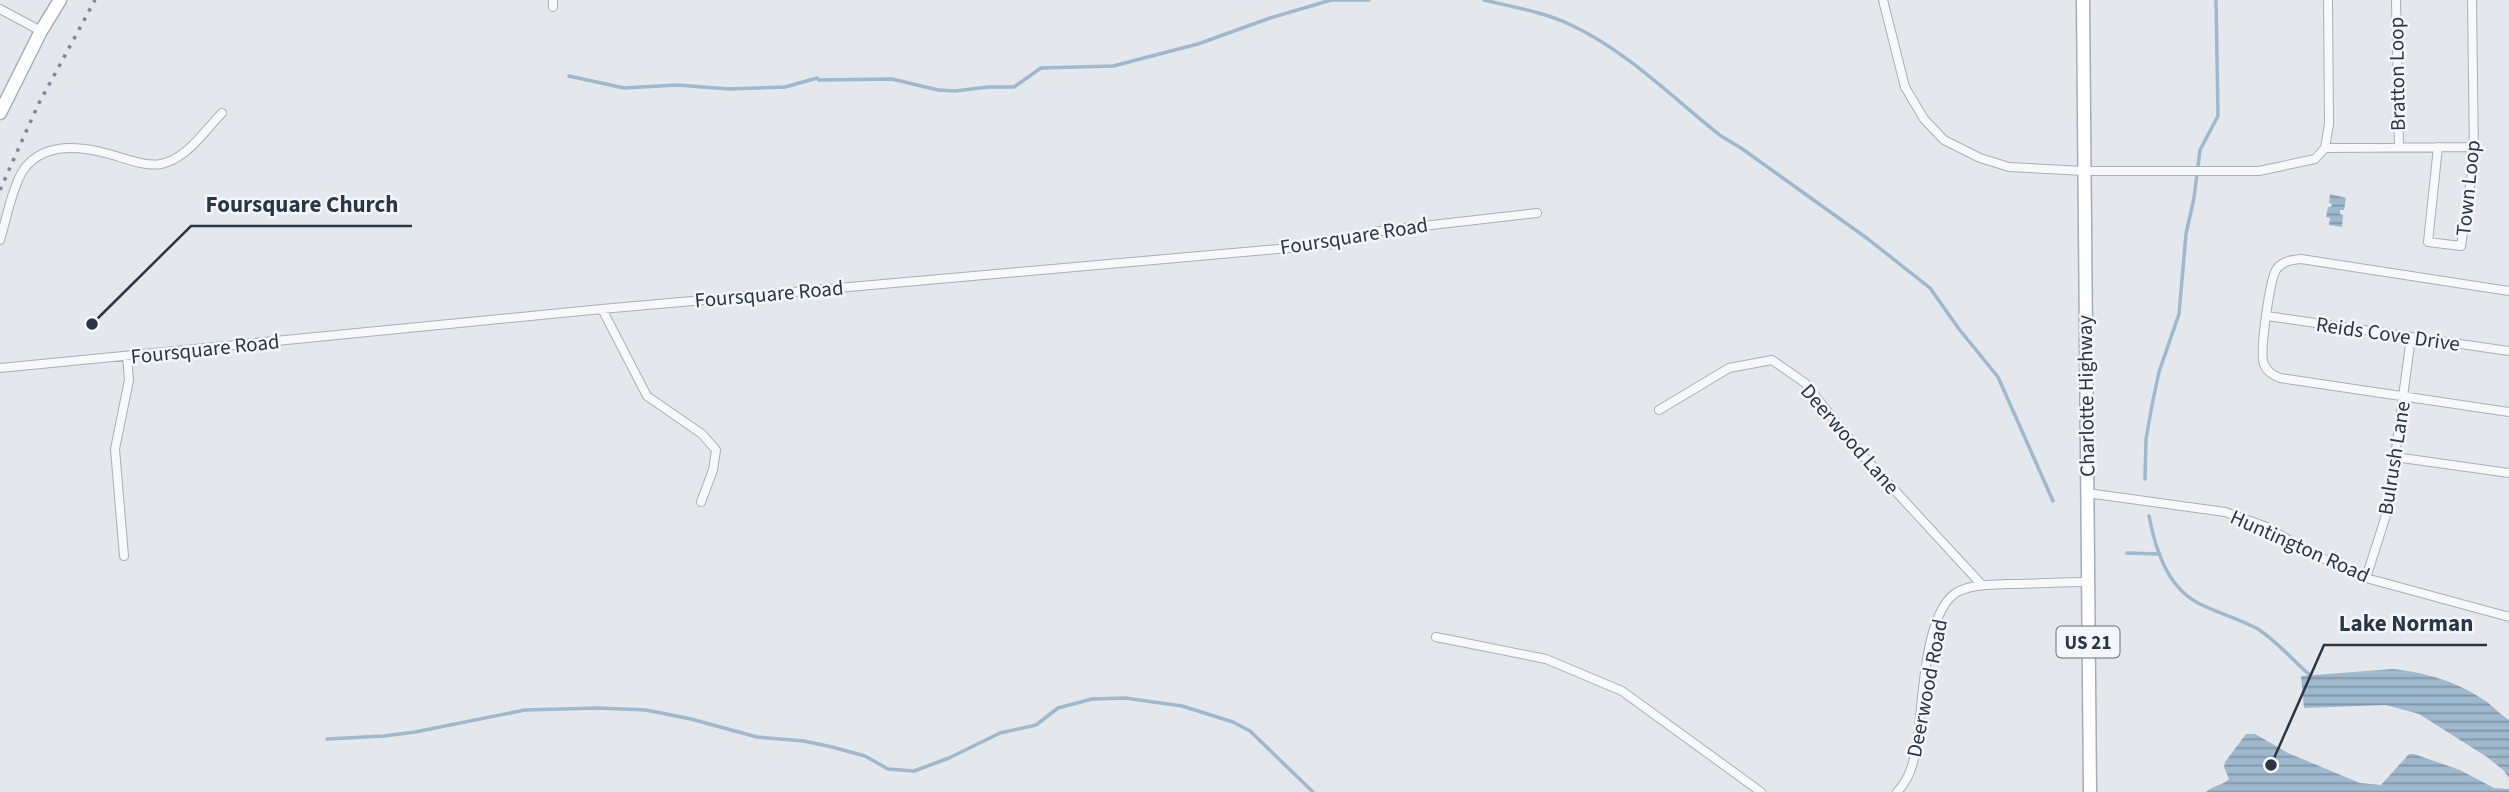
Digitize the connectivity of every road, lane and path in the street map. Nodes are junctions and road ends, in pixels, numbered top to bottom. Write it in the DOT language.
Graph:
graph roads {
  1 [pos="60,0"];
  2 [pos="1883,0"];
  3 [pos="2083,0"];
  4 [pos="2328,0"];
  5 [pos="2396,0"];
  6 [pos="2472,0"];
  7 [pos="0,9"];
  8 [pos="41,32"];
  9 [pos="0,113"];
  10 [pos="222,113"];
  11 [pos="2399,147"];
  12 [pos="2438,147"];
  13 [pos="2474,147"];
  14 [pos="2325,148"];
  15 [pos="2083,171"];
  16 [pos="1537,213"];
  17 [pos="0,240"];
  18 [pos="2509,291"];
  19 [pos="602,309"];
  20 [pos="2267,316"];
  21 [pos="2411,337"];
  22 [pos="2509,351"];
  23 [pos="127,356"];
  24 [pos="0,368"];
  25 [pos="2403,396"];
  26 [pos="1659,410"];
  27 [pos="2509,412"];
  28 [pos="2395,457"];
  29 [pos="2509,473"];
  30 [pos="2087,493"];
  31 [pos="701,502"];
  32 [pos="124,556"];
  33 [pos="2366,578"];
  34 [pos="2088,582"];
  35 [pos="1981,584"];
  36 [pos="2509,617"];
  37 [pos="1436,637"];
  38 [pos="1761,792"];
  39 [pos="1897,792"];
  40 [pos="2090,792"];
  1 -- 8 [label="main road"];
  2 -- 15 [label="street"];
  3 -- 15 [label="main road, Charlotte Highway / US 21"];
  4 -- 14 [label="street"];
  5 -- 11 [label="street, Bratton Loop"];
  6 -- 13 [label="street, Town Loop"];
  7 -- 8 [label="street"];
  8 -- 9 [label="main road"];
  10 -- 17 [label="street"];
  11 -- 12 [label="street"];
  11 -- 14 [label="street"];
  12 -- 13 [label="street"];
  12 -- 13 [label="street, Town Loop"];
  14 -- 15 [label="street"];
  15 -- 30 [label="main road, Charlotte Highway / US 21"];
  16 -- 19 [label="street, Foursquare Road"];
  18 -- 20 [label="street"];
  19 -- 23 [label="street, Foursquare Road"];
  19 -- 31 [label="street"];
  20 -- 21 [label="street, Reids Cove Drive"];
  20 -- 25 [label="street"];
  21 -- 22 [label="street, Reids Cove Drive"];
  21 -- 25 [label="street, Bulrush Lane"];
  23 -- 24 [label="street, Foursquare Road"];
  23 -- 32 [label="street"];
  25 -- 27 [label="street"];
  25 -- 28 [label="street, Bulrush Lane"];
  26 -- 35 [label="street, Deerwood Lane"];
  28 -- 29 [label="street"];
  28 -- 33 [label="street, Bulrush Lane"];
  30 -- 33 [label="street, Huntington Road"];
  30 -- 34 [label="main road, Charlotte Highway / US 21"];
  33 -- 36 [label="street, Huntington Road"];
  34 -- 35 [label="street, Deerwood Road"];
  34 -- 40 [label="main road, Charlotte Highway / US 21"];
  35 -- 39 [label="street, Deerwood Road"];
  37 -- 38 [label="street"];
}
